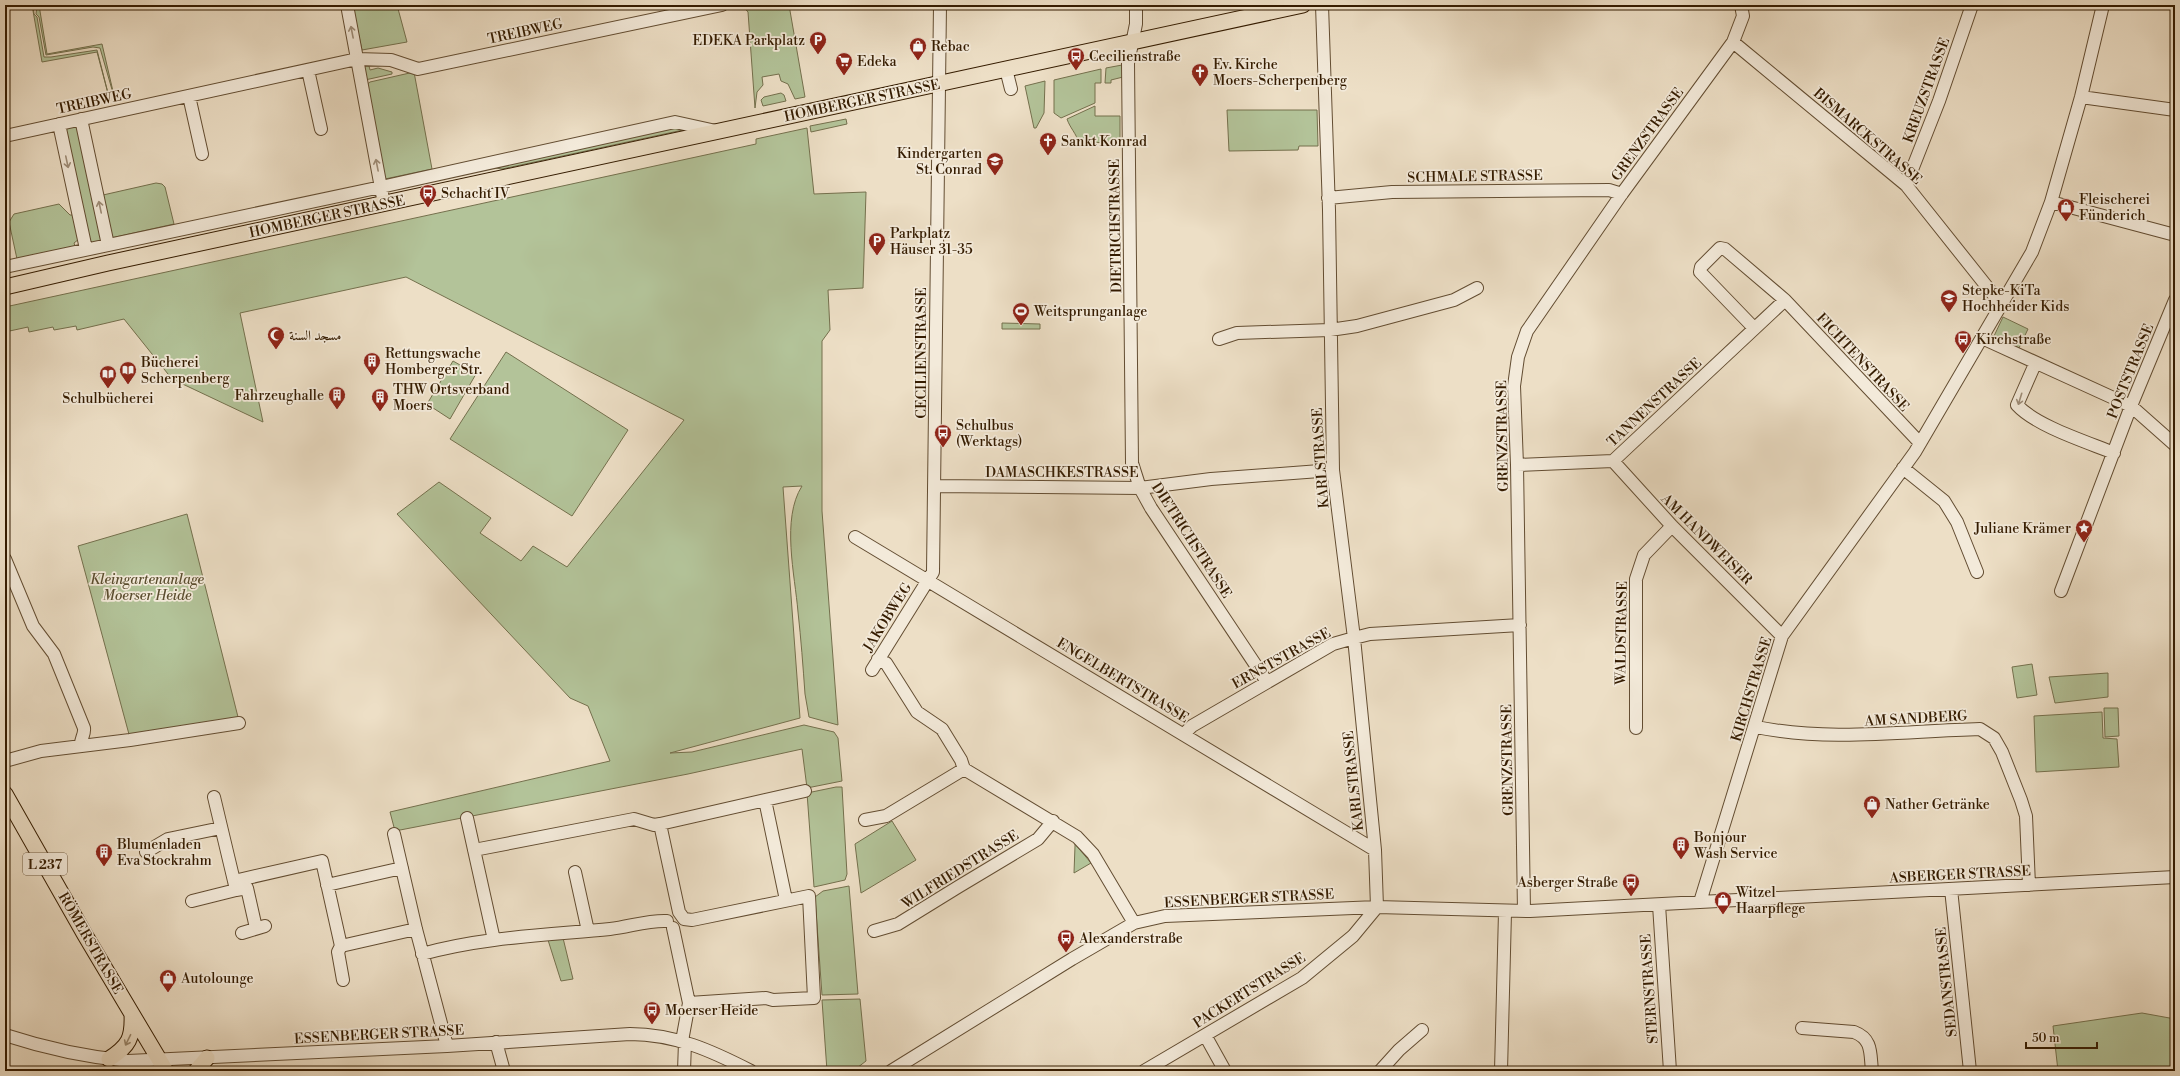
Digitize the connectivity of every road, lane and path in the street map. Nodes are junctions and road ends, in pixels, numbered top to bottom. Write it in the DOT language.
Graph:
graph roads {
  1 [pos="347,5"];
  2 [pos="722,5"];
  3 [pos="940,5"];
  4 [pos="1136,5"];
  5 [pos="1303,5"];
  6 [pos="1322,5"];
  7 [pos="1741,5"];
  8 [pos="1972,5"];
  9 [pos="2103,5"];
  10 [pos="1132,42"];
  11 [pos="1733,42"];
  12 [pos="357,59"];
  13 [pos="1006,69"];
  14 [pos="308,70"];
  15 [pos="938,84"];
  16 [pos="1011,89"];
  17 [pos="189,96"];
  18 [pos="2081,97"];
  19 [pos="2175,110"];
  20 [pos="81,119"];
  21 [pos="59,124"];
  22 [pos="321,129"];
  23 [pos="719,131"];
  24 [pos="5,136"];
  25 [pos="202,154"];
  26 [pos="1906,185"];
  27 [pos="381,187"];
  28 [pos="1622,194"];
  29 [pos="1328,198"];
  30 [pos="2051,202"];
  31 [pos="384,204"];
  32 [pos="2175,235"];
  33 [pos="108,245"];
  34 [pos="86,249"];
  35 [pos="5,267"];
  36 [pos="5,287"];
  37 [pos="1477,288"];
  38 [pos="1785,300"];
  39 [pos="2175,300"];
  40 [pos="2000,303"];
  41 [pos="1754,328"];
  42 [pos="1330,330"];
  43 [pos="1982,338"];
  44 [pos="1219,339"];
  45 [pos="2035,364"];
  46 [pos="2131,406"];
  47 [pos="1920,443"];
  48 [pos="2175,445"];
  49 [pos="2114,453"];
  50 [pos="1613,461"];
  51 [pos="1517,465"];
  52 [pos="1903,468"];
  53 [pos="1333,470"];
  54 [pos="934,486"];
  55 [pos="1140,488"];
  56 [pos="1672,526"];
  57 [pos="855,537"];
  58 [pos="5,559"];
  59 [pos="1977,572"];
  60 [pos="928,580"];
  61 [pos="2061,591"];
  62 [pos="1520,625"];
  63 [pos="1782,636"];
  64 [pos="1354,638"];
  65 [pos="1267,682"];
  66 [pos="239,723"];
  67 [pos="1756,727"];
  68 [pos="1636,728"];
  69 [pos="1184,734"];
  70 [pos="81,746"];
  71 [pos="5,761"];
  72 [pos="964,768"];
  73 [pos="805,791"];
  74 [pos="5,794"];
  75 [pos="214,797"];
  76 [pos="765,800"];
  77 [pos="467,818"];
  78 [pos="865,820"];
  79 [pos="1053,821"];
  80 [pos="660,824"];
  81 [pos="221,828"];
  82 [pos="394,834"];
  83 [pos="474,850"];
  84 [pos="1375,850"];
  85 [pos="146,852"];
  86 [pos="402,868"];
  87 [pos="575,872"];
  88 [pos="2175,877"];
  89 [pos="327,885"];
  90 [pos="2029,885"];
  91 [pos="235,886"];
  92 [pos="1951,889"];
  93 [pos="786,900"];
  94 [pos="192,901"];
  95 [pos="1700,902"];
  96 [pos="1659,905"];
  97 [pos="1377,907"];
  98 [pos="1527,911"];
  99 [pos="1505,912"];
  100 [pos="681,915"];
  101 [pos="1134,923"];
  102 [pos="670,924"];
  103 [pos="416,929"];
  104 [pos="588,931"];
  105 [pos="874,931"];
  106 [pos="242,933"];
  107 [pos="494,940"];
  108 [pos="341,946"];
  109 [pos="422,954"];
  110 [pos="343,980"];
  111 [pos="688,1003"];
  112 [pos="132,1014"];
  113 [pos="1802,1028"];
  114 [pos="1422,1030"];
  115 [pos="5,1035"];
  116 [pos="1204,1035"];
  117 [pos="684,1041"];
  118 [pos="496,1042"];
  119 [pos="447,1046"];
  120 [pos="207,1058"];
  121 [pos="109,1059"];
  122 [pos="163,1066"];
  123 [pos="196,1071"];
  124 [pos="504,1071"];
  125 [pos="684,1071"];
  126 [pos="751,1071"];
  127 [pos="891,1071"];
  128 [pos="1144,1071"];
  129 [pos="1225,1071"];
  130 [pos="1380,1071"];
  131 [pos="1501,1071"];
  132 [pos="1670,1071"];
  133 [pos="1872,1071"];
  134 [pos="1970,1071"];
  12 -- 1 [label="street, one-way"];
  2 -- 12 [label="street, TREIBWEG"];
  3 -- 15 [label="street, CECILIENSTRASSE"];
  4 -- 10 [label="street, DIETRICHSTRASSE"];
  5 -- 10 [label="main road, HOMBERGER STRASSE"];
  6 -- 29 [label="street, KARLSTRASSE"];
  7 -- 11 [label="street, GRENZSTRASSE"];
  8 -- 26 [label="street, KREUZSTRASSE"];
  9 -- 18 [label="street, KIRCHSTRASSE"];
  10 -- 13 [label="main road, HOMBERGER STRASSE"];
  10 -- 55 [label="street, DIETRICHSTRASSE"];
  11 -- 26 [label="street, BISMARCKSTRASSE"];
  11 -- 28 [label="street, GRENZSTRASSE"];
  12 -- 14 [label="street, TREIBWEG"];
  27 -- 12 [label="street, one-way"];
  13 -- 15 [label="main road, HOMBERGER STRASSE"];
  13 -- 16 [label="street"];
  14 -- 17 [label="street, TREIBWEG"];
  14 -- 22 [label="street"];
  15 -- 23 [label="main road, HOMBERGER STRASSE"];
  15 -- 54 [label="street, CECILIENSTRASSE"];
  17 -- 20 [label="street, TREIBWEG"];
  17 -- 25 [label="street"];
  18 -- 19 [label="street"];
  18 -- 30 [label="street, KIRCHSTRASSE"];
  20 -- 21 [label="street, TREIBWEG"];
  33 -- 20 [label="street, one-way"];
  21 -- 24 [label="street, TREIBWEG"];
  21 -- 34 [label="street, one-way"];
  23 -- 27 [label="street, HOMBERGER STRASSE"];
  23 -- 31 [label="main road, HOMBERGER STRASSE"];
  26 -- 40 [label="street, BISMARCKSTRASSE"];
  27 -- 31 [label="street"];
  27 -- 33 [label="street, HOMBERGER STRASSE"];
  28 -- 29 [label="street, SCHMALE STRASSE"];
  28 -- 51 [label="street, GRENZSTRASSE"];
  29 -- 42 [label="street, KARLSTRASSE"];
  30 -- 32 [label="street"];
  30 -- 40 [label="street, KIRCHSTRASSE"];
  31 -- 36 [label="main road, HOMBERGER STRASSE"];
  33 -- 34 [label="street, HOMBERGER STRASSE"];
  34 -- 35 [label="street, HOMBERGER STRASSE"];
  37 -- 42 [label="street"];
  38 -- 41 [label="street, TANNENSTRASSE"];
  38 -- 41 [label="street, FICHTENSTRASSE"];
  38 -- 47 [label="street, FICHTENSTRASSE"];
  39 -- 46 [label="street, POSTSTRASSE"];
  40 -- 43 [label="street, KIRCHSTRASSE"];
  41 -- 50 [label="street, TANNENSTRASSE"];
  42 -- 44 [label="street"];
  42 -- 53 [label="street, KARLSTRASSE"];
  43 -- 45 [label="street"];
  43 -- 47 [label="street, KIRCHSTRASSE"];
  45 -- 46 [label="street"];
  45 -- 49 [label="street, one-way"];
  46 -- 48 [label="street"];
  46 -- 49 [label="street, POSTSTRASSE"];
  47 -- 52 [label="street, KIRCHSTRASSE"];
  49 -- 61 [label="street, POSTSTRASSE"];
  50 -- 51 [label="street, TANNENSTRASSE"];
  50 -- 56 [label="street, AM HANDWEISER"];
  51 -- 62 [label="street, GRENZSTRASSE"];
  52 -- 59 [label="street"];
  52 -- 63 [label="street, KIRCHSTRASSE"];
  53 -- 55 [label="street, DAMASCHKESTRASSE"];
  53 -- 64 [label="street, KARLSTRASSE"];
  54 -- 55 [label="street, DAMASCHKESTRASSE"];
  54 -- 60 [label="street, CECILIENSTRASSE"];
  55 -- 65 [label="street, DIETRICHSTRASSE"];
  56 -- 63 [label="street, AM HANDWEISER"];
  56 -- 68 [label="street, WALDSTRASSE"];
  57 -- 60 [label="street, ENGELBERTSTRASSE"];
  58 -- 70 [label="street"];
  60 -- 69 [label="street, ENGELBERTSTRASSE"];
  60 -- 72 [label="street, JAKOBWEG"];
  62 -- 64 [label="street, ERNSTSTRASSE"];
  62 -- 98 [label="street, GRENZSTRASSE"];
  63 -- 67 [label="street, KIRCHSTRASSE"];
  64 -- 65 [label="street, ERNSTSTRASSE"];
  64 -- 84 [label="street, KARLSTRASSE"];
  65 -- 69 [label="street, ERNSTSTRASSE"];
  66 -- 70 [label="street"];
  67 -- 90 [label="street, AM SANDBERG"];
  67 -- 95 [label="street, KIRCHSTRASSE"];
  69 -- 84 [label="street, ENGELBERTSTRASSE"];
  70 -- 71 [label="street"];
  72 -- 78 [label="street"];
  72 -- 79 [label="street"];
  73 -- 76 [label="street"];
  74 -- 112 [label="main road, RÖMERSTRASSE / L 237"];
  75 -- 81 [label="street"];
  76 -- 80 [label="street"];
  76 -- 93 [label="street"];
  77 -- 83 [label="street"];
  79 -- 101 [label="street"];
  79 -- 105 [label="street, WILFRIEDSTRASSE"];
  80 -- 83 [label="street"];
  80 -- 100 [label="street"];
  81 -- 85 [label="street"];
  81 -- 91 [label="street"];
  82 -- 86 [label="street"];
  83 -- 107 [label="street"];
  84 -- 97 [label="street, KARLSTRASSE"];
  86 -- 89 [label="street"];
  86 -- 103 [label="street"];
  87 -- 104 [label="street"];
  88 -- 90 [label="street, ASBERGER STRASSE"];
  89 -- 91 [label="street"];
  89 -- 108 [label="street"];
  90 -- 92 [label="street, ASBERGER STRASSE"];
  91 -- 94 [label="street"];
  91 -- 106 [label="street"];
  92 -- 95 [label="street, ASBERGER STRASSE"];
  92 -- 134 [label="street, SEDANSTRASSE"];
  93 -- 100 [label="street"];
  93 -- 111 [label="street"];
  95 -- 96 [label="street, ASBERGER STRASSE"];
  96 -- 98 [label="street, ASBERGER STRASSE"];
  96 -- 132 [label="street, STERNSTRASSE"];
  97 -- 99 [label="street, ESSENBERGER STRASSE"];
  97 -- 101 [label="street, ESSENBERGER STRASSE"];
  97 -- 116 [label="street, PACKERTSTRASSE"];
  98 -- 99 [label="street, ESSENBERGER STRASSE"];
  99 -- 131 [label="street"];
  100 -- 102 [label="street"];
  101 -- 127 [label="street, ESSENBERGER STRASSE"];
  102 -- 104 [label="street"];
  102 -- 111 [label="street"];
  103 -- 108 [label="street"];
  103 -- 109 [label="street"];
  104 -- 107 [label="street"];
  107 -- 109 [label="street"];
  108 -- 110 [label="street"];
  109 -- 119 [label="street"];
  111 -- 117 [label="street"];
  112 -- 121 [label="main road, one-way"];
  112 -- 122 [label="main road, RÖMERSTRASSE / L 237"];
  113 -- 133 [label="street"];
  114 -- 130 [label="street"];
  115 -- 121 [label="street, ESSENBERGER STRASSE"];
  116 -- 128 [label="street, PACKERTSTRASSE"];
  116 -- 129 [label="street"];
  117 -- 118 [label="street, ESSENBERGER STRASSE"];
  117 -- 125 [label="street"];
  117 -- 126 [label="street, ESSENBERGER STRASSE"];
  118 -- 119 [label="street, ESSENBERGER STRASSE"];
  118 -- 124 [label="street"];
  119 -- 120 [label="street, ESSENBERGER STRASSE"];
  120 -- 122 [label="street, ESSENBERGER STRASSE"];
  120 -- 123 [label="main road"];
  121 -- 122 [label="street, ESSENBERGER STRASSE"];
}
